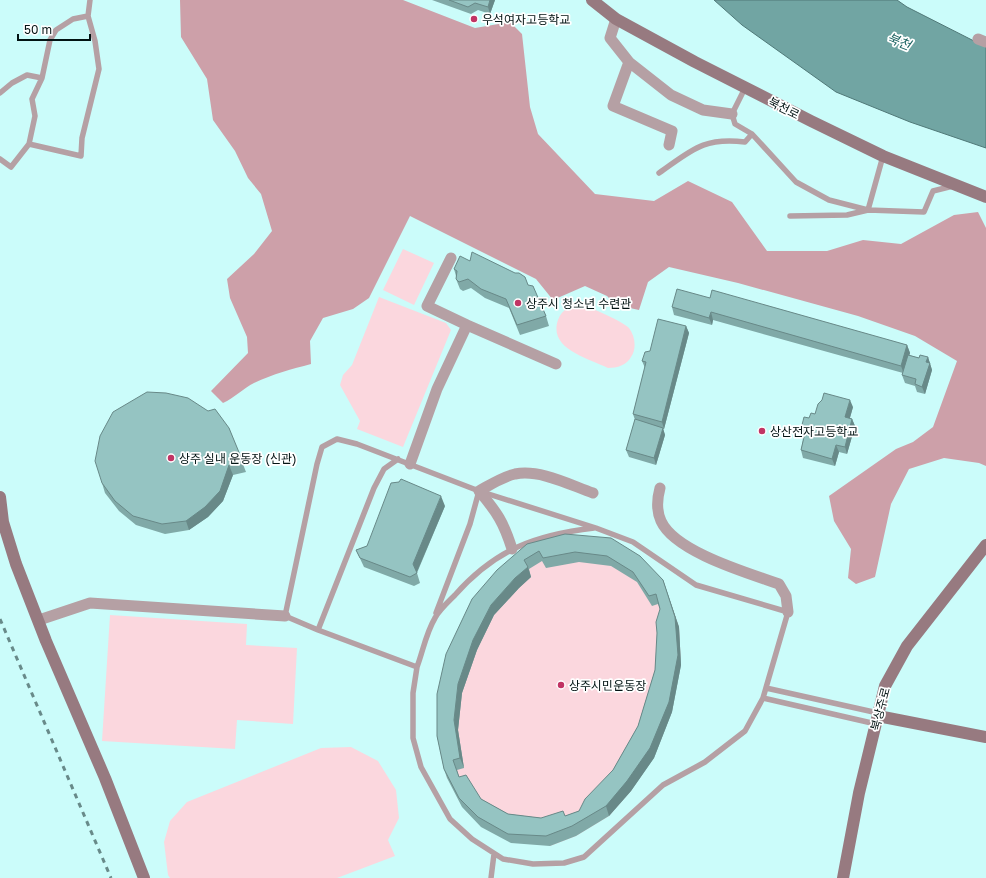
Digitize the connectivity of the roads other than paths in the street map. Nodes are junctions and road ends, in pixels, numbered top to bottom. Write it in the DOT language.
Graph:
graph roads {
  1 [pos="90,0"];
  2 [pos="592,0"];
  3 [pos="88,16"];
  4 [pos="616,19"];
  5 [pos="629,62"];
  6 [pos="42,78"];
  7 [pos="745,88"];
  8 [pos="0,93"];
  9 [pos="732,114"];
  10 [pos="752,134"];
  11 [pos="29,144"];
  12 [pos="669,145"];
  13 [pos="883,156"];
  14 [pos="0,159"];
  15 [pos="658,173"];
  16 [pos="956,185"];
  17 [pos="986,197"];
  18 [pos="868,210"];
  19 [pos="790,216"];
  20 [pos="451,258"];
  21 [pos="467,325"];
  22 [pos="556,364"];
  23 [pos="398,459"];
  24 [pos="410,464"];
  25 [pos="660,488"];
  26 [pos="479,491"];
  27 [pos="593,493"];
  28 [pos="0,497"];
  29 [pos="596,528"];
  30 [pos="986,545"];
  31 [pos="512,549"];
  32 [pos="788,612"];
  33 [pos="285,616"];
  34 [pos="435,617"];
  35 [pos="39,620"];
  36 [pos="318,630"];
  37 [pos="417,667"];
  38 [pos="766,688"];
  39 [pos="763,698"];
  40 [pos="877,718"];
  41 [pos="986,737"];
  42 [pos="494,854"];
  43 [pos="144,878"];
  44 [pos="491,878"];
  45 [pos="843,878"];
  1 -- 3 [label="lane"];
  2 -- 4 [label="street, 북천로"];
  3 -- 6 [label="lane"];
  3 -- 11 [label="lane"];
  4 -- 5 [label="street"];
  4 -- 7 [label="street, 북천로"];
  5 -- 9 [label="street"];
  5 -- 12 [label="street"];
  6 -- 8 [label="lane"];
  6 -- 11 [label="lane"];
  7 -- 9 [label="lane"];
  7 -- 13 [label="street, 북천로"];
  9 -- 10 [label="lane"];
  10 -- 15 [label="lane"];
  10 -- 18 [label="lane"];
  11 -- 14 [label="lane"];
  13 -- 16 [label="street, 북천로"];
  13 -- 18 [label="lane"];
  16 -- 17 [label="street, 북천로"];
  16 -- 18 [label="lane"];
  18 -- 19 [label="lane"];
  20 -- 21 [label="street"];
  21 -- 22 [label="street"];
  21 -- 24 [label="street"];
  23 -- 24 [label="lane"];
  23 -- 33 [label="lane"];
  23 -- 36 [label="lane"];
  24 -- 26 [label="lane"];
  25 -- 32 [label="street"];
  26 -- 27 [label="street"];
  26 -- 29 [label="lane"];
  26 -- 31 [label="street"];
  26 -- 34 [label="lane"];
  28 -- 35 [label="street"];
  29 -- 31 [label="lane"];
  29 -- 32 [label="lane"];
  30 -- 40 [label="street, 북상주로"];
  31 -- 34 [label="lane"];
  32 -- 38 [label="lane"];
  33 -- 35 [label="street"];
  33 -- 36 [label="lane"];
  34 -- 37 [label="lane"];
  35 -- 43 [label="street"];
  36 -- 37 [label="lane"];
  37 -- 42 [label="lane"];
  38 -- 39 [label="lane"];
  38 -- 40 [label="lane"];
  39 -- 40 [label="lane"];
  39 -- 42 [label="lane"];
  40 -- 41 [label="street"];
  40 -- 45 [label="street, 북상주로"];
  42 -- 44 [label="lane"];
}
